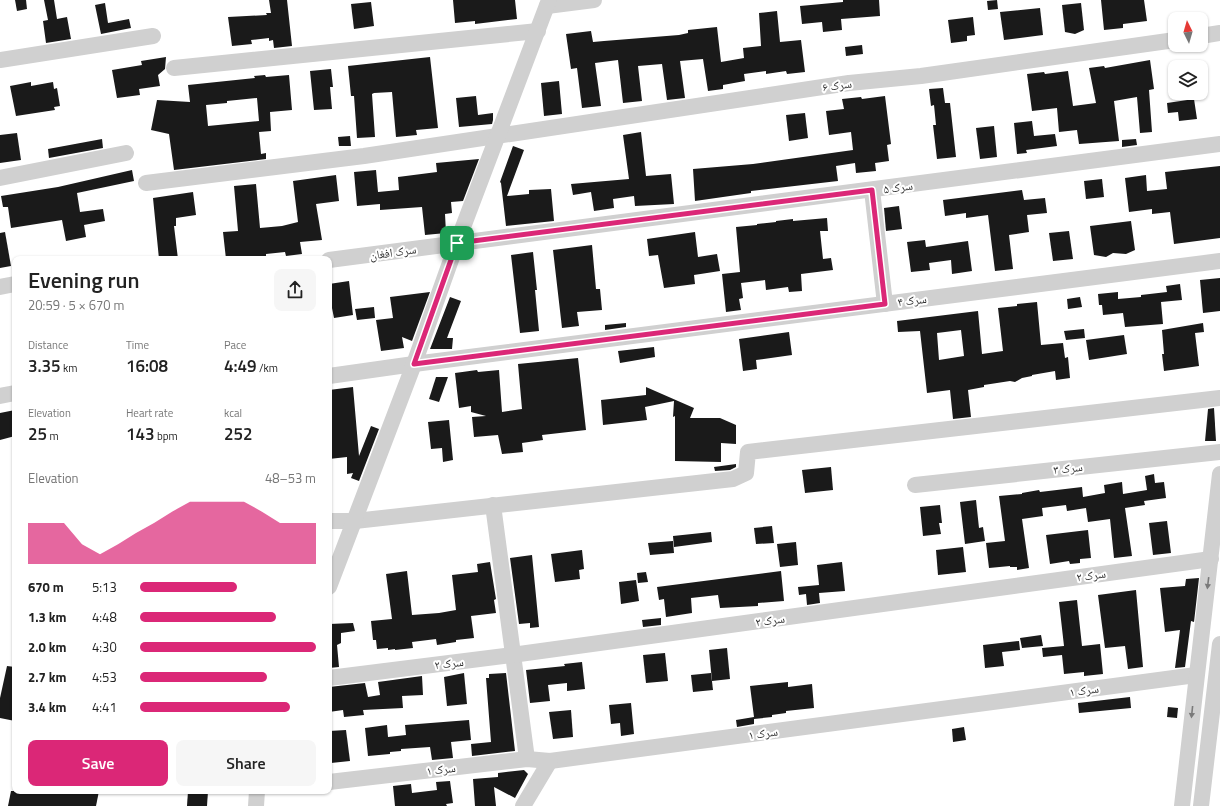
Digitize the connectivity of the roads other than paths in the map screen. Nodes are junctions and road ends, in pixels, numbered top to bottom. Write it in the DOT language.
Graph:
graph roads {
  1 [pos="594,0"];
  2 [pos="548,3"];
  3 [pos="538,31"];
  4 [pos="1220,33"];
  5 [pos="1208,35"];
  6 [pos="153,36"];
  7 [pos="1168,41"];
  8 [pos="0,59"];
  9 [pos="174,68"];
  10 [pos="499,135"];
  11 [pos="1220,144"];
  12 [pos="126,153"];
  13 [pos="0,178"];
  14 [pos="146,183"];
  15 [pos="872,190"];
  16 [pos="457,243"];
  17 [pos="332,260"];
  18 [pos="1220,261"];
  19 [pos="12,285"];
  20 [pos="0,287"];
  21 [pos="885,304"];
  22 [pos="414,364"];
  23 [pos="332,376"];
  24 [pos="12,394"];
  25 [pos="0,396"];
  26 [pos="1220,398"];
  27 [pos="1220,452"];
  28 [pos="1220,474"];
  29 [pos="915,485"];
  30 [pos="493,505"];
  31 [pos="355,520"];
  32 [pos="332,521"];
  33 [pos="1211,559"];
  34 [pos="332,579"];
  35 [pos="1220,644"];
  36 [pos="512,655"];
  37 [pos="1218,666"];
  38 [pos="1196,675"];
  39 [pos="332,678"];
  40 [pos="1213,752"];
  41 [pos="527,759"];
  42 [pos="550,761"];
  43 [pos="332,782"];
  44 [pos="257,794"];
  45 [pos="256,806"];
  46 [pos="523,806"];
  47 [pos="1182,806"];
  48 [pos="1201,806"];
  1 -- 2 [label="street"];
  2 -- 3 [label="street"];
  3 -- 9 [label="street"];
  3 -- 10 [label="street"];
  4 -- 5 [label="street"];
  6 -- 8 [label="street"];
  7 -- 10 [label="street, سرک ۶"];
  10 -- 14 [label="street, سرک ۶"];
  10 -- 16 [label="street"];
  11 -- 15 [label="street, سرک ۵"];
  12 -- 13 [label="street"];
  15 -- 16 [label="street, سرک ۵"];
  15 -- 21 [label="street"];
  16 -- 17 [label="street, سرک افغان"];
  16 -- 22 [label="street"];
  18 -- 21 [label="street, سرک ۴"];
  19 -- 20 [label="street"];
  21 -- 22 [label="street, سرک ۴"];
  22 -- 23 [label="street, سرک ۴"];
  22 -- 31 [label="street"];
  24 -- 25 [label="street"];
  26 -- 30 [label="street"];
  27 -- 29 [label="street, سرک ۳"];
  28 -- 33 [label="street"];
  30 -- 31 [label="street"];
  30 -- 36 [label="street"];
  31 -- 32 [label="street"];
  31 -- 34 [label="street"];
  33 -- 36 [label="street, سرک ۲"];
  33 -- 38 [label="street, one-way"];
  35 -- 37 [label="street"];
  36 -- 39 [label="street, سرک ۲"];
  36 -- 41 [label="street"];
  37 -- 40 [label="street"];
  38 -- 42 [label="street, سرک ۱"];
  38 -- 47 [label="street, one-way"];
  40 -- 48 [label="street"];
  41 -- 42 [label="street, سرک ۱"];
  41 -- 43 [label="street, سرک ۱"];
  42 -- 46 [label="street"];
  44 -- 45 [label="street"];
}
